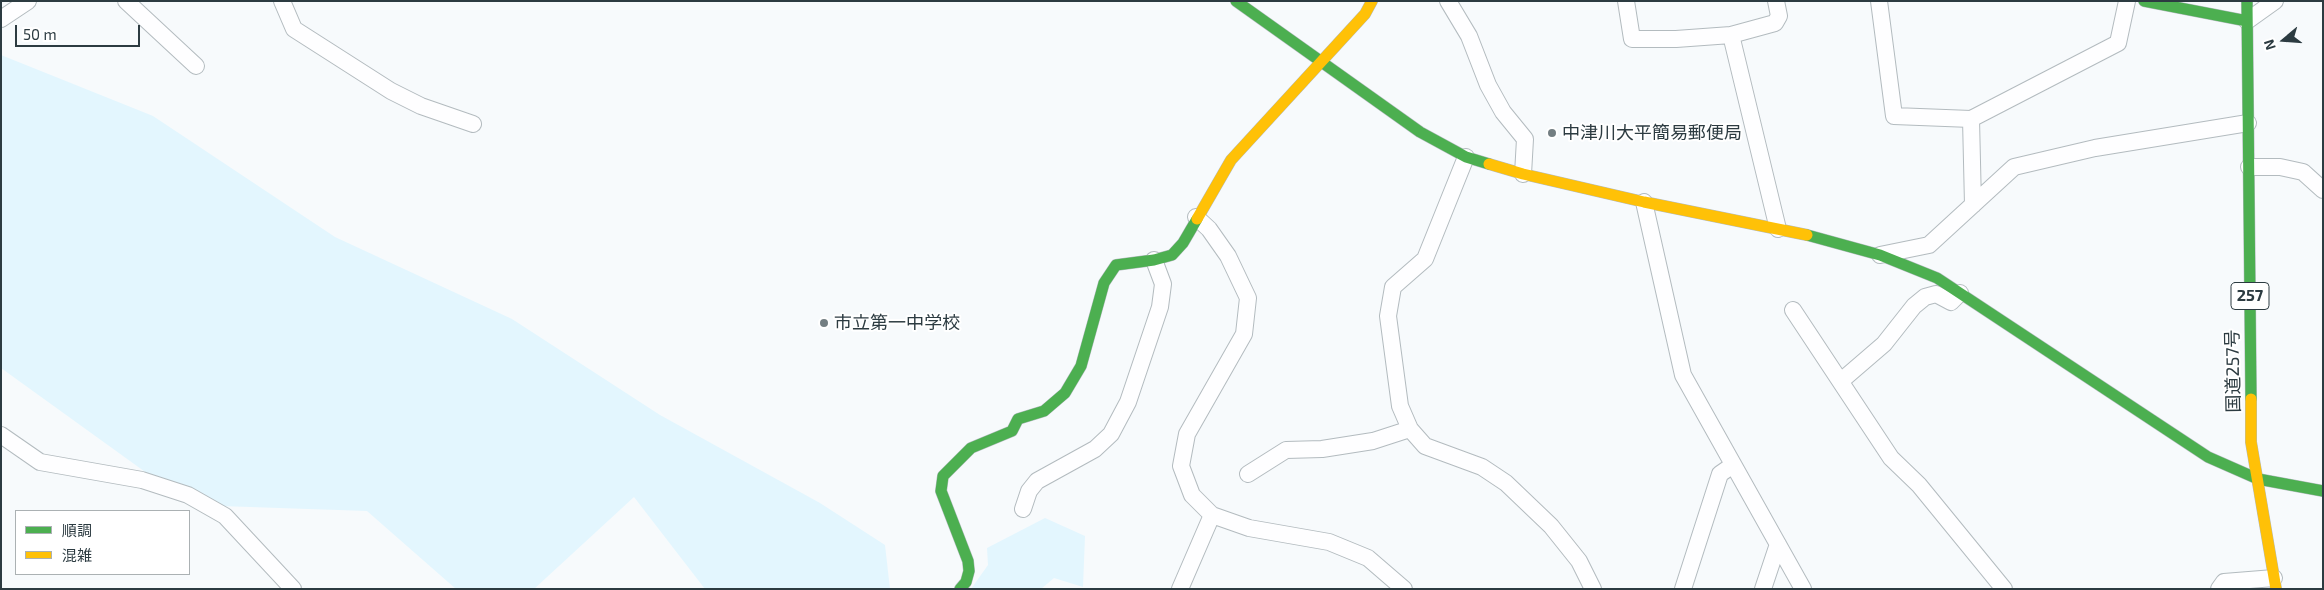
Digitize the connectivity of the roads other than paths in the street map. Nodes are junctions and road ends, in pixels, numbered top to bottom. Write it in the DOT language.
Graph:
graph roads {
  1 [pos="28,1"];
  2 [pos="126,1"];
  3 [pos="282,1"];
  4 [pos="1236,1"];
  5 [pos="1372,1"];
  6 [pos="1448,1"];
  7 [pos="1626,1"];
  8 [pos="1776,1"];
  9 [pos="1879,1"];
  10 [pos="2127,1"];
  11 [pos="2144,1"];
  12 [pos="2247,1"];
  13 [pos="2275,1"];
  14 [pos="1,19"];
  15 [pos="2247,21"];
  16 [pos="1731,35"];
  17 [pos="1320,62"];
  18 [pos="196,66"];
  19 [pos="1971,119"];
  20 [pos="2248,123"];
  21 [pos="473,124"];
  22 [pos="1466,157"];
  23 [pos="2249,166"];
  24 [pos="1523,174"];
  25 [pos="2323,190"];
  26 [pos="1644,202"];
  27 [pos="1973,205"];
  28 [pos="1196,217"];
  29 [pos="1778,229"];
  30 [pos="1880,255"];
  31 [pos="1154,260"];
  32 [pos="1960,293"];
  33 [pos="1793,310"];
  34 [pos="1841,381"];
  35 [pos="1410,429"];
  36 [pos="1,435"];
  37 [pos="1734,466"];
  38 [pos="1248,474"];
  39 [pos="2258,479"];
  40 [pos="2322,490"];
  41 [pos="1024,509"];
  42 [pos="1212,515"];
  43 [pos="1778,544"];
  44 [pos="2275,583"];
  45 [pos="293,589"];
  46 [pos="960,589"];
  47 [pos="1180,589"];
  48 [pos="1404,589"];
  49 [pos="1593,589"];
  50 [pos="1683,589"];
  51 [pos="1763,589"];
  52 [pos="1803,589"];
  53 [pos="2004,589"];
  54 [pos="2220,589"];
  1 -- 14 [label="street"];
  2 -- 18 [label="street"];
  3 -- 21 [label="street"];
  4 -- 17 [label="main road"];
  5 -- 17 [label="main road"];
  6 -- 24 [label="street"];
  7 -- 16 [label="street"];
  8 -- 16 [label="street"];
  9 -- 19 [label="street"];
  10 -- 19 [label="street"];
  11 -- 15 [label="main road"];
  12 -- 15 [label="main road, 国道257号 / 257"];
  13 -- 15 [label="street"];
  15 -- 20 [label="main road, 国道257号 / 257"];
  16 -- 29 [label="street"];
  17 -- 22 [label="main road"];
  17 -- 28 [label="main road"];
  19 -- 27 [label="street"];
  20 -- 23 [label="main road, 国道257号 / 257"];
  20 -- 27 [label="street"];
  22 -- 24 [label="main road"];
  22 -- 35 [label="street"];
  23 -- 25 [label="street"];
  23 -- 39 [label="main road, 国道257号 / 257"];
  24 -- 26 [label="main road"];
  26 -- 29 [label="main road"];
  26 -- 37 [label="street"];
  27 -- 30 [label="street"];
  28 -- 31 [label="main road"];
  28 -- 42 [label="street"];
  29 -- 30 [label="main road"];
  30 -- 32 [label="main road"];
  31 -- 41 [label="street"];
  31 -- 46 [label="main road"];
  32 -- 34 [label="street"];
  32 -- 39 [label="main road"];
  33 -- 34 [label="street"];
  34 -- 53 [label="street"];
  35 -- 38 [label="street"];
  35 -- 49 [label="street"];
  36 -- 45 [label="street"];
  37 -- 43 [label="street"];
  37 -- 50 [label="street"];
  39 -- 40 [label="main road"];
  39 -- 44 [label="main road, 国道257号 / 257"];
  42 -- 47 [label="street"];
  42 -- 48 [label="street"];
  43 -- 51 [label="street"];
  43 -- 52 [label="street"];
  44 -- 54 [label="street"];
}
